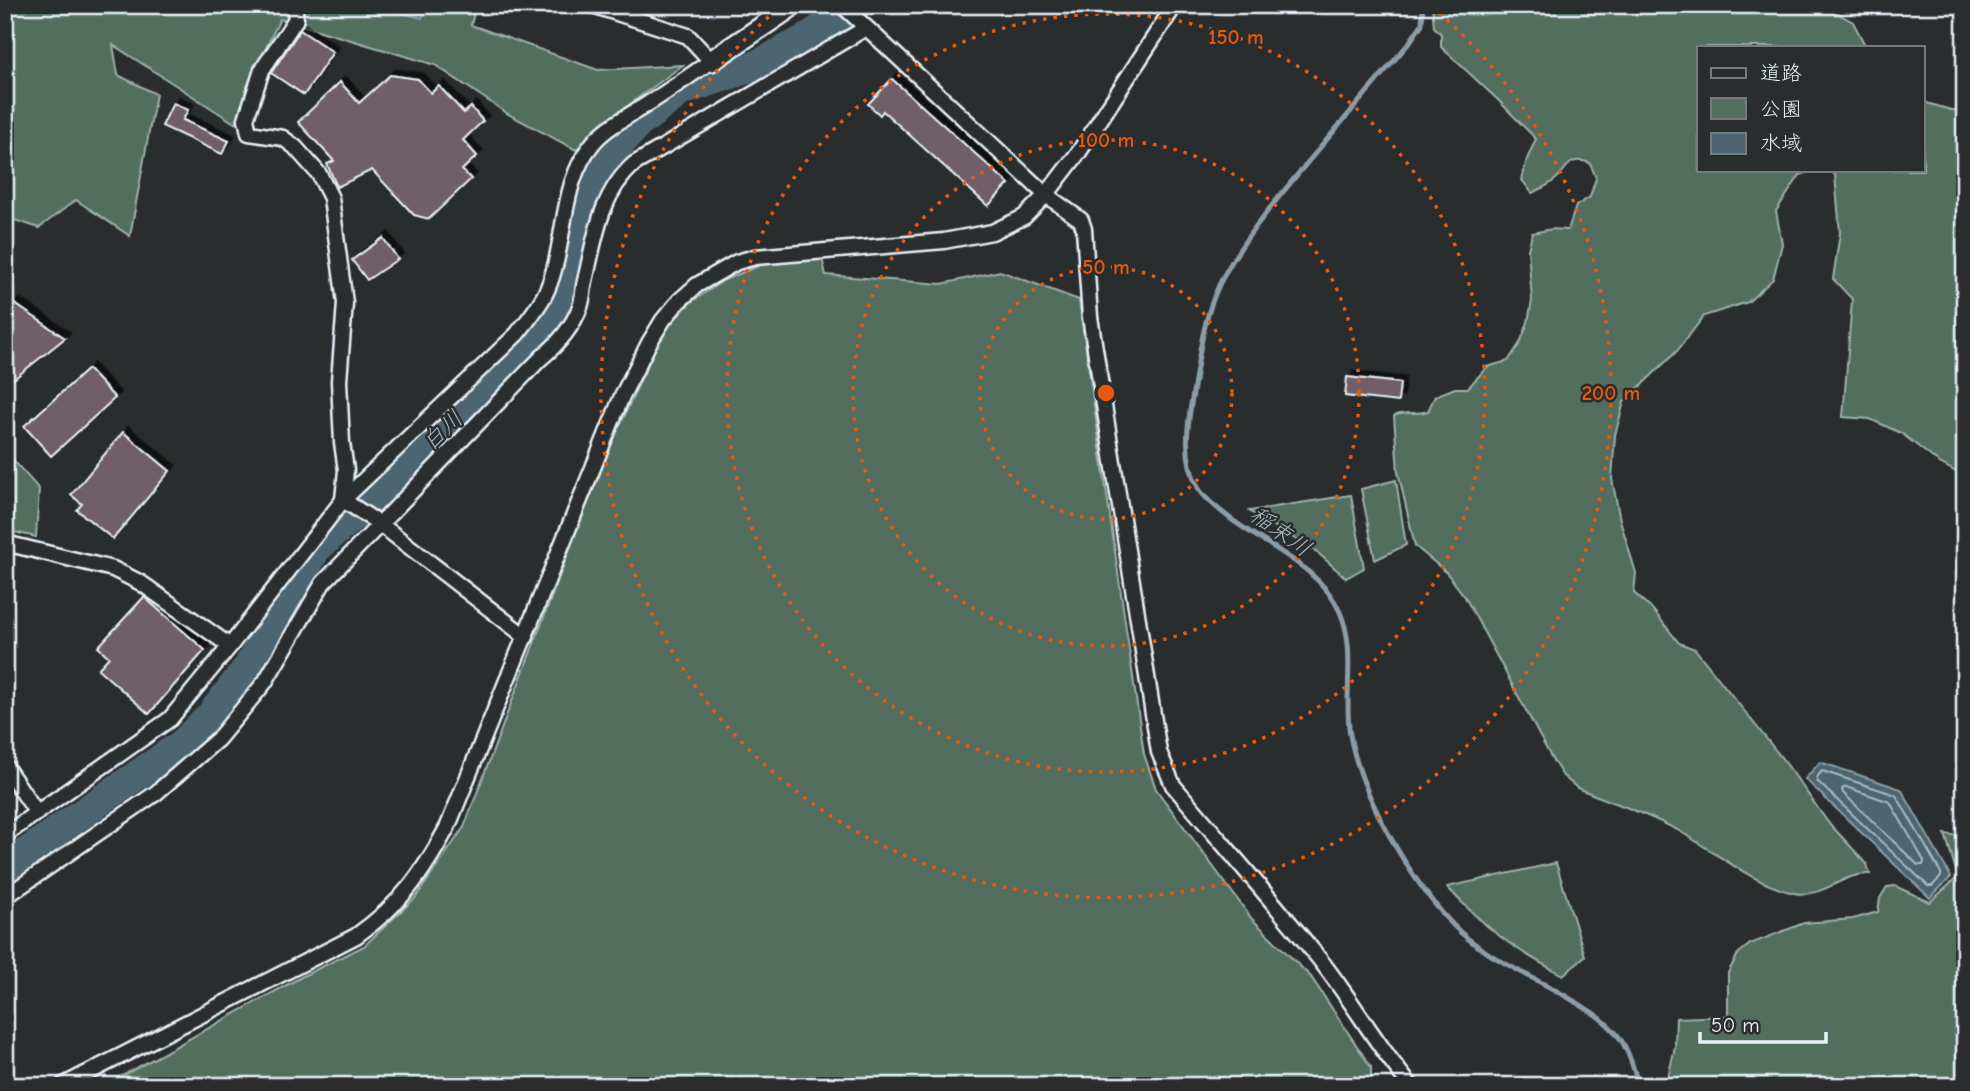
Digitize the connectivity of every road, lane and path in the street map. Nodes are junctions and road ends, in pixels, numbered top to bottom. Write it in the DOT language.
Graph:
graph roads {
  1 [pos="294,5"];
  2 [pos="592,5"];
  3 [pos="794,5"];
  4 [pos="842,5"];
  5 [pos="1175,5"];
  6 [pos="866,28"];
  7 [pos="711,61"];
  8 [pos="1046,195"];
  9 [pos="343,500"];
  10 [pos="380,524"];
  11 [pos="5,543"];
  12 [pos="526,637"];
  13 [pos="230,646"];
  14 [pos="5,766"];
  15 [pos="37,813"];
  16 [pos="5,835"];
  17 [pos="5,897"];
  18 [pos="62,1086"];
  19 [pos="1411,1086"];
  1 -- 9 [label="street"];
  2 -- 7 [label="street"];
  3 -- 7 [label="street"];
  4 -- 6 [label="street"];
  5 -- 8 [label="street"];
  6 -- 8 [label="street"];
  6 -- 10 [label="street"];
  7 -- 9 [label="street"];
  8 -- 12 [label="street"];
  8 -- 19 [label="street"];
  9 -- 10 [label="street"];
  9 -- 13 [label="street"];
  10 -- 12 [label="street"];
  10 -- 17 [label="street"];
  11 -- 13 [label="street"];
  12 -- 18 [label="street"];
  13 -- 15 [label="street"];
  14 -- 15 [label="street"];
  15 -- 16 [label="street"];
}
